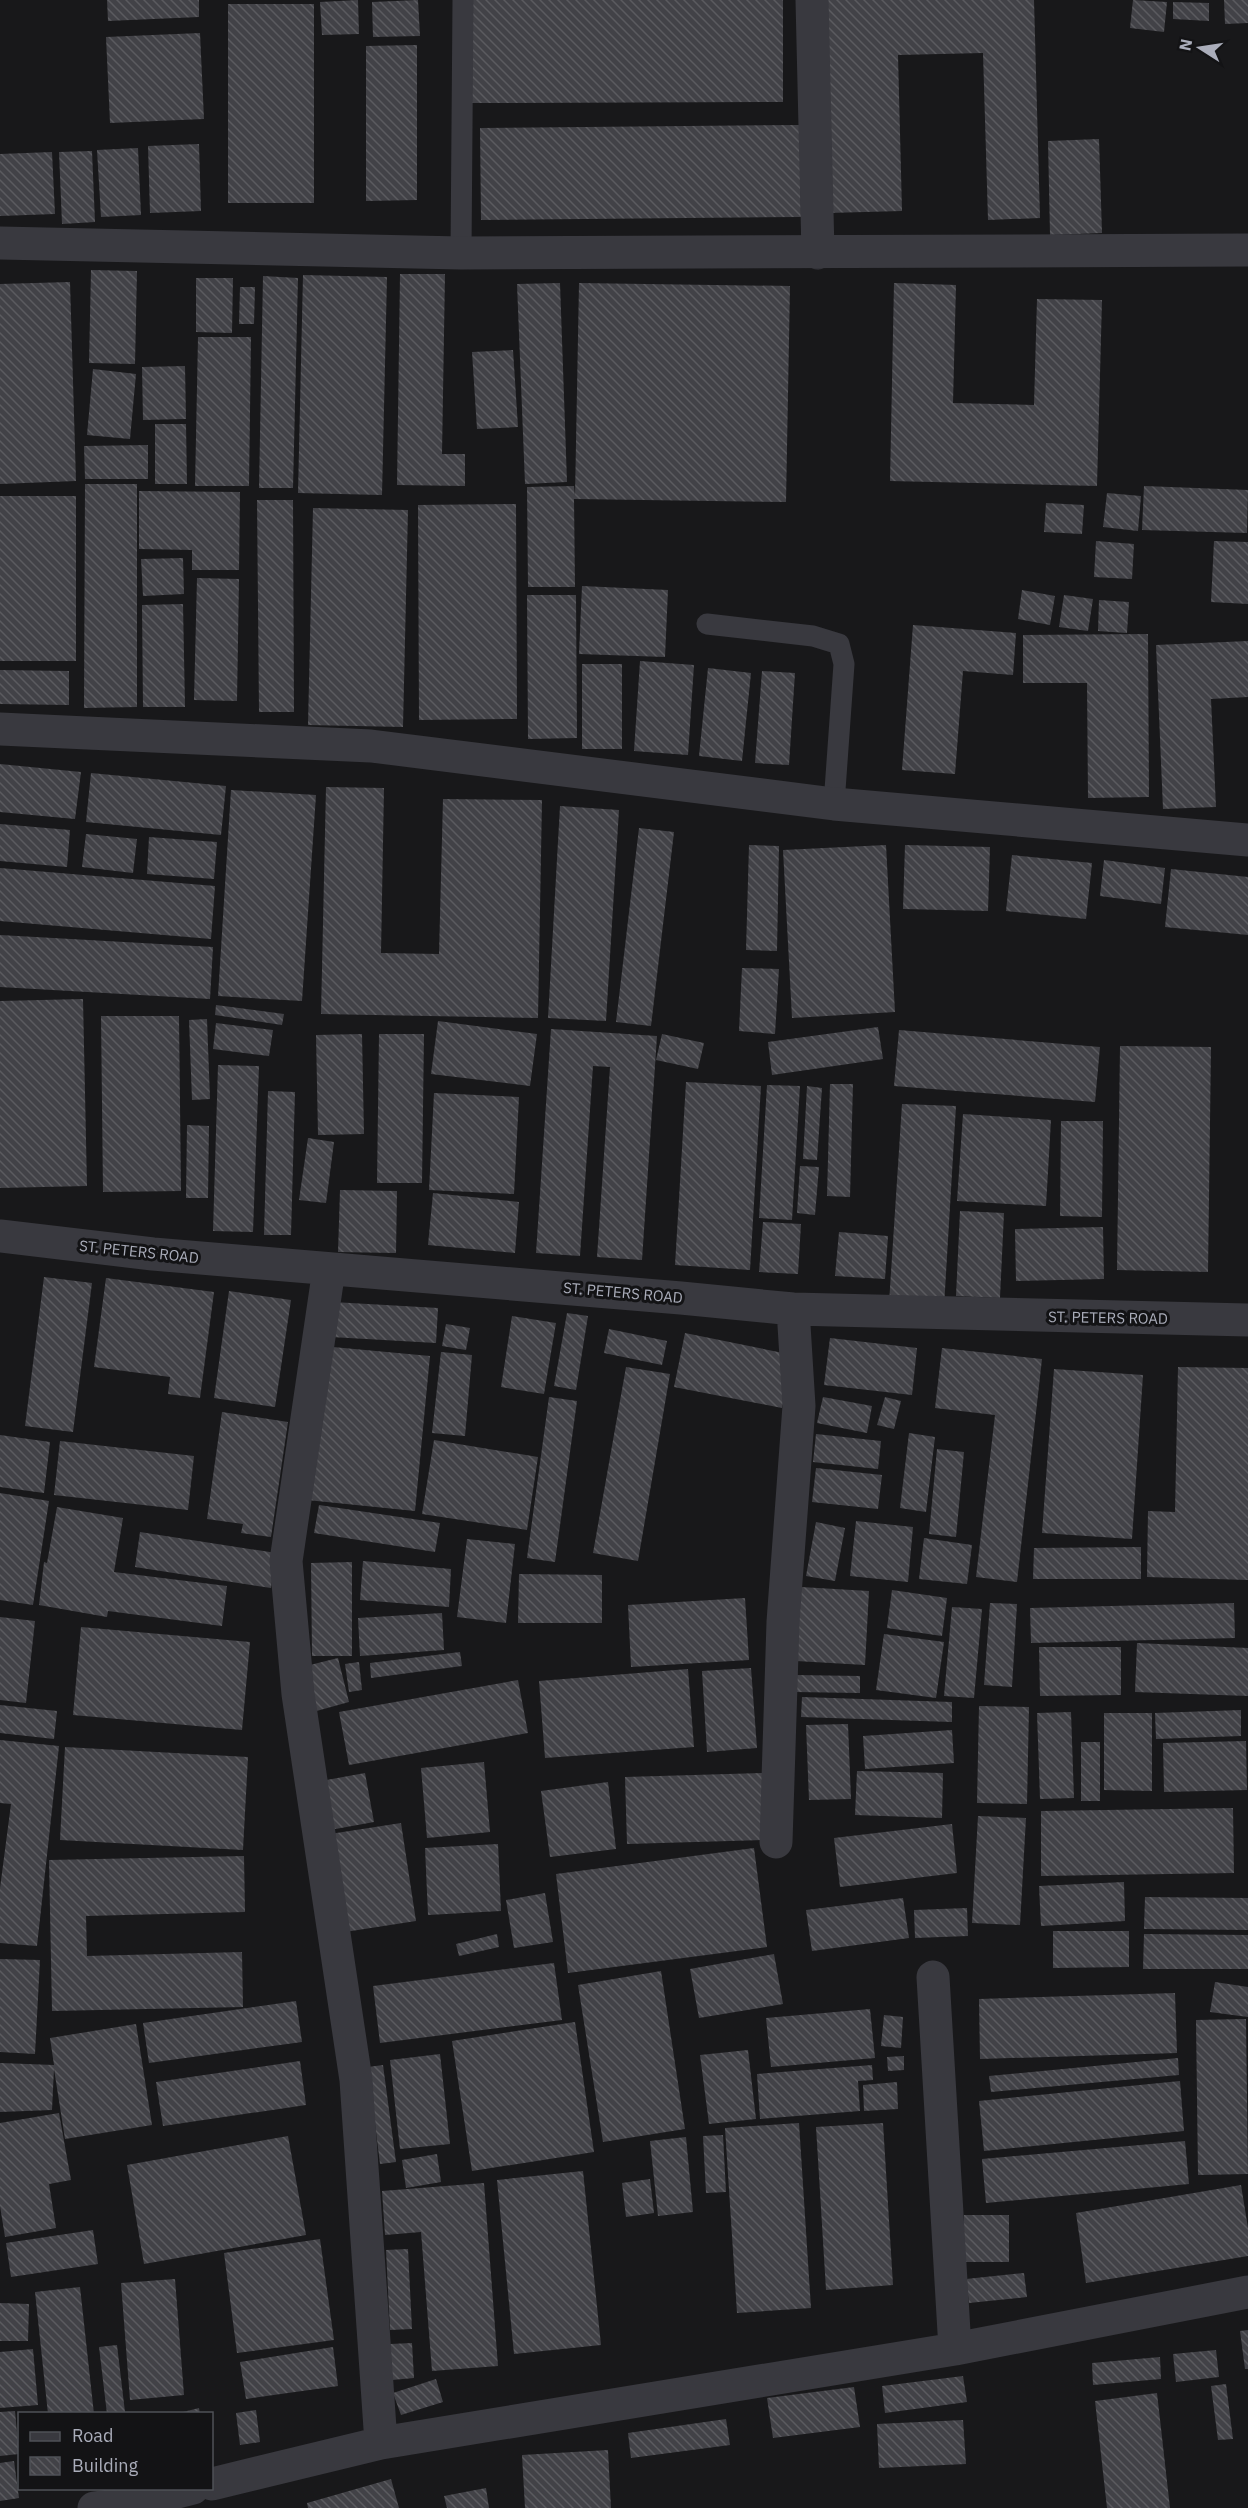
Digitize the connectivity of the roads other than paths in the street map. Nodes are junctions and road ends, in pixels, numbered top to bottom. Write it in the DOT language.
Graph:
graph roads {
  1 [pos="463,0"];
  2 [pos="812,0"];
  3 [pos="0,243"];
  4 [pos="1248,250"];
  5 [pos="461,253"];
  6 [pos="818,254"];
  7 [pos="707,624"];
  8 [pos="0,729"];
  9 [pos="834,804"];
  10 [pos="1248,840"];
  11 [pos="0,1236"];
  12 [pos="328,1269"];
  13 [pos="793,1309"];
  14 [pos="1248,1320"];
  15 [pos="776,1842"];
  16 [pos="933,1977"];
  17 [pos="1248,2292"];
  18 [pos="956,2349"];
  19 [pos="381,2443"];
  20 [pos="213,2484"];
  21 [pos="185,2490"];
  22 [pos="94,2508"];
  1 -- 5 [label="lane"];
  2 -- 6 [label="street"];
  3 -- 5 [label="street"];
  4 -- 6 [label="street"];
  5 -- 6 [label="street"];
  7 -- 9 [label="lane"];
  8 -- 9 [label="street"];
  9 -- 10 [label="street"];
  11 -- 12 [label="street, ST. PETERS ROAD"];
  12 -- 13 [label="street, ST. PETERS ROAD"];
  12 -- 19 [label="street"];
  13 -- 14 [label="street, ST. PETERS ROAD"];
  13 -- 15 [label="street"];
  16 -- 18 [label="street"];
  17 -- 18 [label="street"];
  18 -- 19 [label="street"];
  19 -- 20 [label="street"];
  21 -- 22 [label="street"];
}
